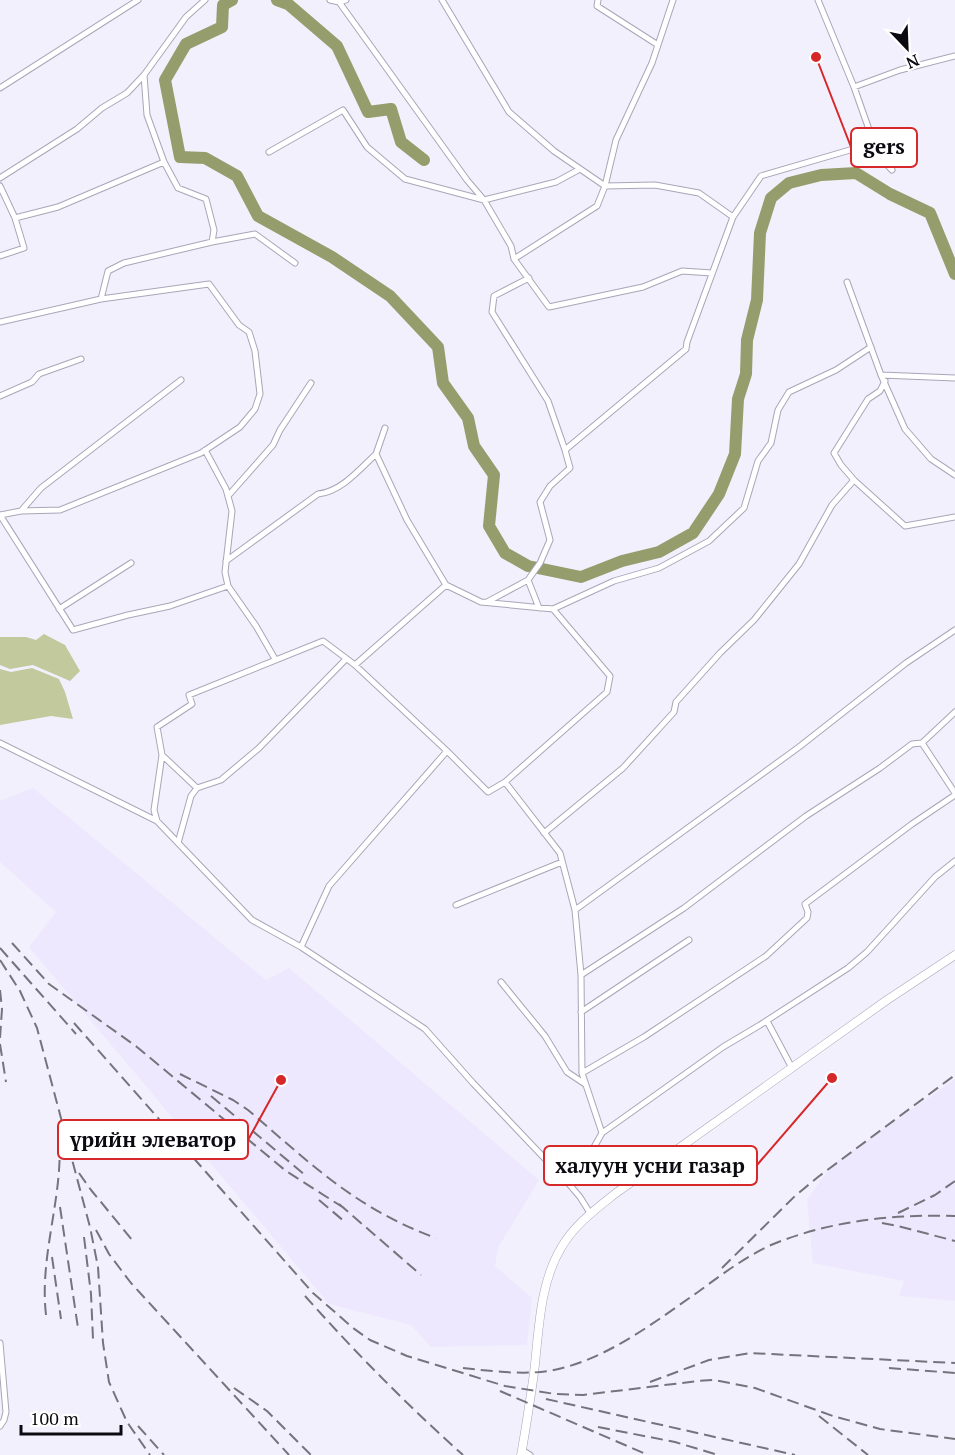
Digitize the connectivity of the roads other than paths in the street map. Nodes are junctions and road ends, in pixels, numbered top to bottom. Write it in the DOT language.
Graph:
graph roads {
  1 [pos="138,0"];
  2 [pos="205,0"];
  3 [pos="330,0"];
  4 [pos="346,0"];
  5 [pos="442,0"];
  6 [pos="598,0"];
  7 [pos="673,0"];
  8 [pos="818,0"];
  9 [pos="339,2"];
  10 [pos="658,45"];
  11 [pos="955,56"];
  12 [pos="144,75"];
  13 [pos="854,87"];
  14 [pos="0,88"];
  15 [pos="874,143"];
  16 [pos="269,152"];
  17 [pos="164,162"];
  18 [pos="580,169"];
  19 [pos="892,170"];
  20 [pos="0,178"];
  21 [pos="0,186"];
  22 [pos="605,186"];
  23 [pos="484,200"];
  24 [pos="733,217"];
  25 [pos="15,218"];
  26 [pos="212,242"];
  27 [pos="0,256"];
  28 [pos="514,259"];
  29 [pos="295,263"];
  30 [pos="711,273"];
  31 [pos="529,278"];
  32 [pos="847,282"];
  33 [pos="101,299"];
  34 [pos="0,322"];
  35 [pos="871,347"];
  36 [pos="81,359"];
  37 [pos="883,378"];
  38 [pos="955,378"];
  39 [pos="182,380"];
  40 [pos="311,384"];
  41 [pos="0,396"];
  42 [pos="385,428"];
  43 [pos="205,450"];
  44 [pos="565,450"];
  45 [pos="376,454"];
  46 [pos="955,475"];
  47 [pos="854,480"];
  48 [pos="228,496"];
  49 [pos="21,511"];
  50 [pos="0,515"];
  51 [pos="955,517"];
  52 [pos="226,561"];
  53 [pos="131,563"];
  54 [pos="528,580"];
  55 [pos="446,585"];
  56 [pos="228,586"];
  57 [pos="487,603"];
  58 [pos="539,608"];
  59 [pos="59,609"];
  60 [pos="553,609"];
  61 [pos="955,630"];
  62 [pos="346,658"];
  63 [pos="275,659"];
  64 [pos="355,665"];
  65 [pos="955,712"];
  66 [pos="0,742"];
  67 [pos="922,743"];
  68 [pos="447,751"];
  69 [pos="162,755"];
  70 [pos="505,782"];
  71 [pos="197,788"];
  72 [pos="955,794"];
  73 [pos="157,821"];
  74 [pos="544,833"];
  75 [pos="178,843"];
  76 [pos="955,861"];
  77 [pos="562,862"];
  78 [pos="456,905"];
  79 [pos="575,910"];
  80 [pos="689,940"];
  81 [pos="301,946"];
  82 [pos="955,955"];
  83 [pos="581,975"];
  84 [pos="501,982"];
  85 [pos="581,1012"];
  86 [pos="767,1021"];
  87 [pos="792,1068"];
  88 [pos="582,1073"];
  89 [pos="586,1084"];
  90 [pos="602,1133"];
  91 [pos="568,1184"];
  92 [pos="590,1214"];
  93 [pos="0,1342"];
  94 [pos="0,1426"];
  95 [pos="521,1452"];
  96 [pos="530,1455"];
  1 -- 14 [label="street"];
  2 -- 12 [label="street"];
  3 -- 9 [label="street"];
  4 -- 9 [label="street"];
  5 -- 18 [label="street"];
  6 -- 10 [label="street"];
  7 -- 10 [label="street"];
  8 -- 13 [label="street"];
  9 -- 23 [label="street"];
  10 -- 22 [label="street"];
  11 -- 13 [label="street"];
  12 -- 17 [label="street"];
  12 -- 20 [label="street"];
  13 -- 15 [label="street"];
  15 -- 19 [label="street"];
  15 -- 24 [label="street"];
  16 -- 23 [label="street"];
  17 -- 25 [label="street"];
  17 -- 26 [label="street"];
  18 -- 22 [label="street"];
  18 -- 23 [label="street"];
  21 -- 25 [label="street"];
  22 -- 24 [label="street"];
  22 -- 28 [label="street"];
  23 -- 28 [label="street"];
  24 -- 30 [label="street"];
  25 -- 27 [label="street"];
  26 -- 29 [label="street"];
  26 -- 33 [label="street"];
  28 -- 31 [label="street"];
  30 -- 31 [label="street"];
  30 -- 44 [label="street"];
  31 -- 44 [label="street"];
  32 -- 35 [label="street"];
  33 -- 34 [label="street"];
  33 -- 43 [label="street"];
  35 -- 37 [label="street"];
  35 -- 60 [label="street"];
  36 -- 41 [label="street"];
  37 -- 38 [label="street"];
  37 -- 46 [label="street"];
  37 -- 47 [label="street"];
  39 -- 49 [label="street"];
  40 -- 48 [label="street"];
  42 -- 45 [label="street"];
  43 -- 48 [label="street"];
  43 -- 49 [label="street"];
  44 -- 54 [label="street"];
  45 -- 52 [label="street"];
  45 -- 55 [label="street"];
  47 -- 51 [label="street"];
  47 -- 74 [label="street"];
  48 -- 52 [label="street"];
  49 -- 50 [label="street"];
  50 -- 59 [label="street"];
  52 -- 56 [label="street"];
  53 -- 59 [label="street"];
  54 -- 57 [label="street"];
  54 -- 58 [label="street"];
  55 -- 57 [label="street"];
  55 -- 64 [label="street"];
  56 -- 59 [label="street"];
  56 -- 63 [label="street"];
  57 -- 58 [label="street"];
  58 -- 60 [label="street"];
  60 -- 70 [label="street"];
  61 -- 79 [label="street"];
  62 -- 63 [label="street"];
  62 -- 64 [label="street"];
  62 -- 71 [label="street"];
  63 -- 69 [label="street"];
  64 -- 68 [label="street"];
  65 -- 67 [label="street"];
  66 -- 73 [label="street"];
  67 -- 72 [label="street"];
  67 -- 83 [label="street"];
  68 -- 70 [label="street"];
  68 -- 81 [label="street"];
  69 -- 71 [label="street"];
  69 -- 73 [label="street"];
  70 -- 74 [label="street"];
  71 -- 75 [label="street"];
  72 -- 88 [label="street"];
  73 -- 75 [label="street"];
  74 -- 77 [label="street"];
  75 -- 81 [label="street"];
  76 -- 86 [label="street"];
  77 -- 78 [label="street"];
  77 -- 79 [label="street"];
  79 -- 83 [label="street"];
  80 -- 85 [label="street"];
  81 -- 91 [label="street"];
  82 -- 87 [label="street"];
  83 -- 85 [label="street"];
  84 -- 89 [label="street"];
  85 -- 88 [label="street"];
  86 -- 87 [label="street"];
  86 -- 90 [label="street"];
  87 -- 92 [label="street"];
  88 -- 89 [label="street"];
  89 -- 90 [label="street"];
  90 -- 91 [label="street"];
  91 -- 92 [label="street"];
  92 -- 95 [label="street"];
  93 -- 94 [label="street"];
  95 -- 96 [label="street"];
}
